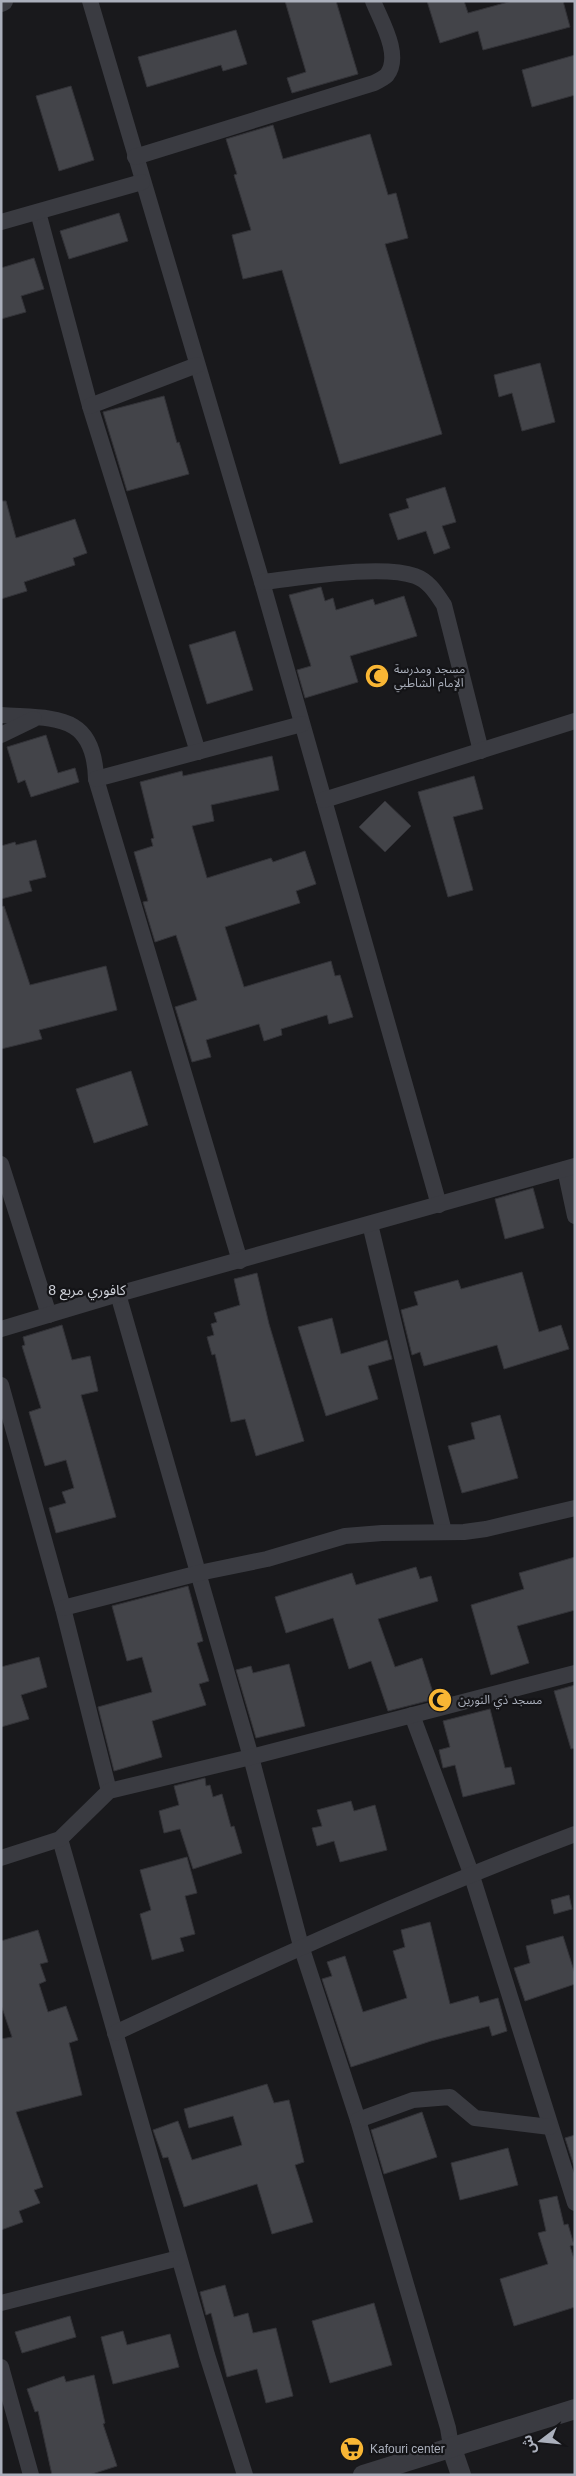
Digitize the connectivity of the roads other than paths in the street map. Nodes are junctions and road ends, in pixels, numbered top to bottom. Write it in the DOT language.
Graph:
graph roads {
  1 [pos="90,1"];
  2 [pos="373,1"];
  3 [pos="135,157"];
  4 [pos="142,182"];
  5 [pos="38,212"];
  6 [pos="1,222"];
  7 [pos="197,365"];
  8 [pos="90,406"];
  9 [pos="262,582"];
  10 [pos="1,715"];
  11 [pos="36,718"];
  12 [pos="575,721"];
  13 [pos="302,724"];
  14 [pos="1,735"];
  15 [pos="481,751"];
  16 [pos="198,752"];
  17 [pos="96,779"];
  18 [pos="324,800"];
  19 [pos="1,1164"];
  20 [pos="570,1168"];
  21 [pos="438,1205"];
  22 [pos="575,1216"];
  23 [pos="370,1224"];
  24 [pos="240,1261"];
  25 [pos="118,1294"];
  26 [pos="50,1315"];
  27 [pos="1,1329"];
  28 [pos="1,1385"];
  29 [pos="575,1508"];
  30 [pos="444,1532"];
  31 [pos="198,1573"];
  32 [pos="63,1608"];
  33 [pos="575,1673"];
  34 [pos="412,1715"];
  35 [pos="251,1757"];
  36 [pos="109,1792"];
  37 [pos="575,1834"];
  38 [pos="60,1839"];
  39 [pos="1,1858"];
  40 [pos="471,1873"];
  41 [pos="301,1946"];
  42 [pos="115,2033"];
  43 [pos="358,2120"];
  44 [pos="550,2127"];
  45 [pos="575,2203"];
  46 [pos="179,2258"];
  47 [pos="1,2303"];
  48 [pos="1,2367"];
  49 [pos="575,2409"];
  50 [pos="451,2446"];
  51 [pos="31,2475"];
  52 [pos="245,2475"];
  53 [pos="363,2475"];
  54 [pos="461,2475"];
  1 -- 3 [label="street"];
  2 -- 3 [label="street"];
  3 -- 4 [label="street"];
  4 -- 5 [label="street"];
  4 -- 7 [label="street"];
  5 -- 6 [label="street"];
  5 -- 8 [label="street"];
  7 -- 8 [label="street"];
  7 -- 9 [label="street"];
  8 -- 16 [label="street"];
  9 -- 13 [label="street"];
  9 -- 15 [label="street"];
  10 -- 11 [label="street"];
  11 -- 14 [label="street"];
  11 -- 17 [label="street"];
  12 -- 15 [label="street"];
  13 -- 16 [label="street"];
  13 -- 18 [label="street"];
  15 -- 18 [label="street"];
  16 -- 17 [label="street"];
  17 -- 24 [label="street"];
  18 -- 21 [label="street"];
  19 -- 26 [label="street"];
  20 -- 21 [label="street"];
  20 -- 22 [label="street"];
  21 -- 23 [label="street"];
  23 -- 24 [label="street"];
  23 -- 30 [label="street"];
  24 -- 25 [label="street"];
  25 -- 26 [label="street"];
  25 -- 31 [label="street"];
  26 -- 27 [label="street"];
  28 -- 32 [label="street"];
  29 -- 30 [label="street"];
  30 -- 31 [label="street"];
  31 -- 32 [label="street"];
  31 -- 35 [label="street"];
  32 -- 36 [label="street"];
  33 -- 34 [label="street"];
  34 -- 35 [label="street"];
  34 -- 40 [label="street"];
  35 -- 36 [label="street"];
  35 -- 41 [label="street"];
  36 -- 38 [label="street"];
  37 -- 40 [label="street"];
  38 -- 39 [label="street"];
  38 -- 42 [label="street"];
  40 -- 41 [label="street"];
  40 -- 44 [label="street"];
  41 -- 42 [label="street"];
  41 -- 43 [label="street"];
  42 -- 46 [label="street"];
  43 -- 44 [label="street"];
  43 -- 50 [label="street"];
  44 -- 45 [label="street"];
  46 -- 47 [label="street"];
  46 -- 52 [label="street"];
  48 -- 51 [label="street"];
  49 -- 50 [label="street"];
  50 -- 53 [label="street"];
  50 -- 54 [label="street"];
}
